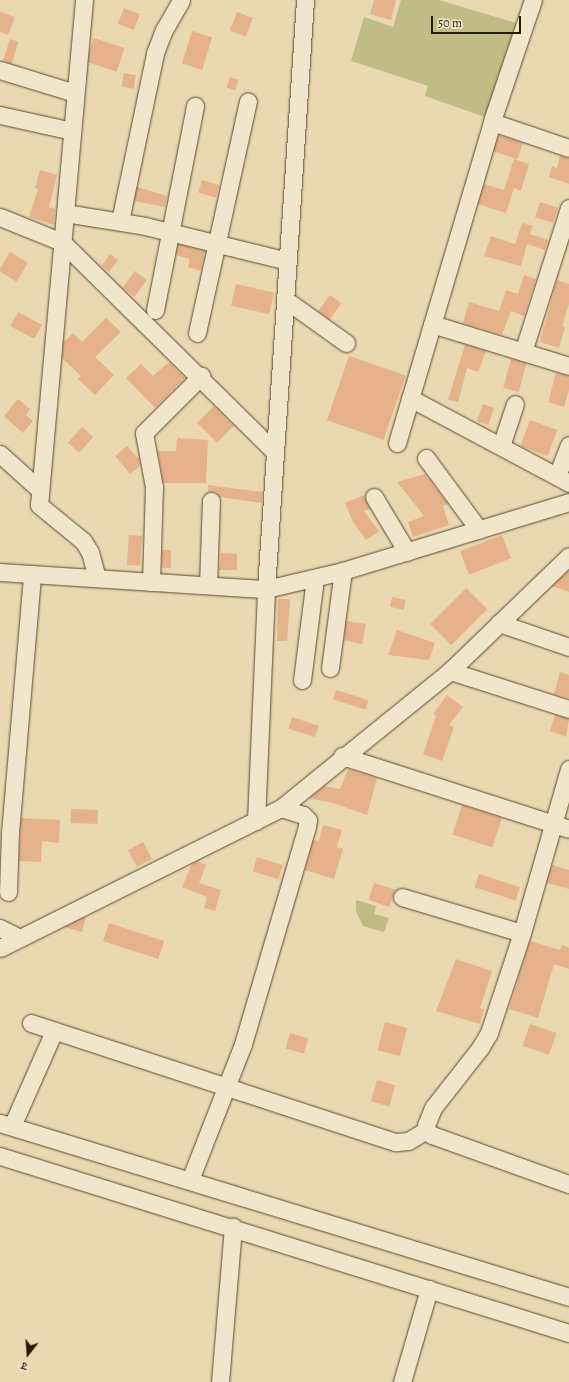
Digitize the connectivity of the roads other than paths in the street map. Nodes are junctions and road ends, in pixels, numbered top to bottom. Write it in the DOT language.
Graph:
graph roads {
  1 [pos="84,0"];
  2 [pos="181,0"];
  3 [pos="305,0"];
  4 [pos="533,0"];
  5 [pos="0,70"];
  6 [pos="75,93"];
  7 [pos="248,102"];
  8 [pos="195,106"];
  9 [pos="0,115"];
  10 [pos="492,122"];
  11 [pos="72,131"];
  12 [pos="569,148"];
  13 [pos="569,208"];
  14 [pos="65,213"];
  15 [pos="0,218"];
  16 [pos="120,221"];
  17 [pos="171,232"];
  18 [pos="62,242"];
  19 [pos="218,244"];
  20 [pos="288,261"];
  21 [pos="286,300"];
  22 [pos="155,310"];
  23 [pos="432,324"];
  24 [pos="197,333"];
  25 [pos="346,343"];
  26 [pos="523,352"];
  27 [pos="569,366"];
  28 [pos="201,376"];
  29 [pos="410,398"];
  30 [pos="515,404"];
  31 [pos="397,443"];
  32 [pos="569,445"];
  33 [pos="501,446"];
  34 [pos="276,452"];
  35 [pos="0,454"];
  36 [pos="426,458"];
  37 [pos="563,479"];
  38 [pos="40,490"];
  39 [pos="374,497"];
  40 [pos="211,501"];
  41 [pos="569,502"];
  42 [pos="479,530"];
  43 [pos="407,552"];
  44 [pos="569,556"];
  45 [pos="343,571"];
  46 [pos="0,572"];
  47 [pos="32,574"];
  48 [pos="97,578"];
  49 [pos="315,578"];
  50 [pos="151,582"];
  51 [pos="208,585"];
  52 [pos="266,589"];
  53 [pos="499,623"];
  54 [pos="569,647"];
  55 [pos="330,668"];
  56 [pos="450,671"];
  57 [pos="302,680"];
  58 [pos="569,709"];
  59 [pos="342,756"];
  60 [pos="569,769"];
  61 [pos="280,808"];
  62 [pos="256,821"];
  63 [pos="553,823"];
  64 [pos="569,829"];
  65 [pos="8,892"];
  66 [pos="402,897"];
  67 [pos="0,928"];
  68 [pos="522,933"];
  69 [pos="20,938"];
  70 [pos="0,948"];
  71 [pos="31,1023"];
  72 [pos="54,1031"];
  73 [pos="227,1086"];
  74 [pos="6,1124"];
  75 [pos="426,1130"];
  76 [pos="0,1156"];
  77 [pos="190,1180"];
  78 [pos="569,1184"];
  79 [pos="233,1227"];
  80 [pos="429,1289"];
  81 [pos="569,1297"];
  82 [pos="569,1333"];
  83 [pos="220,1382"];
  84 [pos="402,1382"];
  1 -- 6 [label="street"];
  2 -- 16 [label="street"];
  3 -- 20 [label="street"];
  4 -- 10 [label="street"];
  5 -- 6 [label="street"];
  6 -- 11 [label="street"];
  7 -- 19 [label="street"];
  8 -- 17 [label="street"];
  9 -- 11 [label="street"];
  10 -- 12 [label="street"];
  10 -- 23 [label="street"];
  11 -- 14 [label="street"];
  13 -- 26 [label="street"];
  14 -- 16 [label="street"];
  14 -- 18 [label="street"];
  15 -- 18 [label="street"];
  16 -- 17 [label="street"];
  17 -- 19 [label="street"];
  17 -- 22 [label="street"];
  18 -- 28 [label="street"];
  18 -- 38 [label="street"];
  19 -- 20 [label="street"];
  19 -- 24 [label="street"];
  20 -- 21 [label="street"];
  21 -- 25 [label="street"];
  21 -- 34 [label="street"];
  23 -- 26 [label="street"];
  23 -- 29 [label="street"];
  26 -- 27 [label="street"];
  28 -- 34 [label="street"];
  28 -- 50 [label="street"];
  29 -- 31 [label="street"];
  29 -- 33 [label="street"];
  30 -- 33 [label="street"];
  32 -- 37 [label="street"];
  33 -- 37 [label="street"];
  34 -- 52 [label="street"];
  35 -- 38 [label="street"];
  36 -- 42 [label="street"];
  38 -- 48 [label="street"];
  39 -- 43 [label="street"];
  40 -- 51 [label="street"];
  41 -- 42 [label="street"];
  42 -- 43 [label="street"];
  43 -- 45 [label="street"];
  44 -- 53 [label="street"];
  45 -- 49 [label="street"];
  45 -- 55 [label="street"];
  46 -- 47 [label="street"];
  47 -- 48 [label="street"];
  47 -- 65 [label="street"];
  48 -- 50 [label="street"];
  49 -- 52 [label="street"];
  49 -- 57 [label="street"];
  50 -- 51 [label="street"];
  51 -- 52 [label="street"];
  52 -- 62 [label="street"];
  53 -- 54 [label="street"];
  53 -- 56 [label="street"];
  56 -- 58 [label="street"];
  56 -- 59 [label="street"];
  59 -- 61 [label="street"];
  59 -- 63 [label="street"];
  60 -- 63 [label="street"];
  61 -- 62 [label="street"];
  61 -- 73 [label="street"];
  62 -- 69 [label="street"];
  63 -- 64 [label="street"];
  63 -- 68 [label="street"];
  66 -- 68 [label="street"];
  67 -- 69 [label="street"];
  68 -- 75 [label="street"];
  69 -- 70 [label="street"];
  71 -- 72 [label="street"];
  72 -- 73 [label="street"];
  72 -- 74 [label="street"];
  73 -- 75 [label="street"];
  73 -- 77 [label="street"];
  74 -- 77 [label="street"];
  75 -- 78 [label="street"];
  76 -- 79 [label="street"];
  77 -- 81 [label="street"];
  79 -- 80 [label="street"];
  79 -- 83 [label="street"];
  80 -- 82 [label="street"];
  80 -- 84 [label="street"];
}
